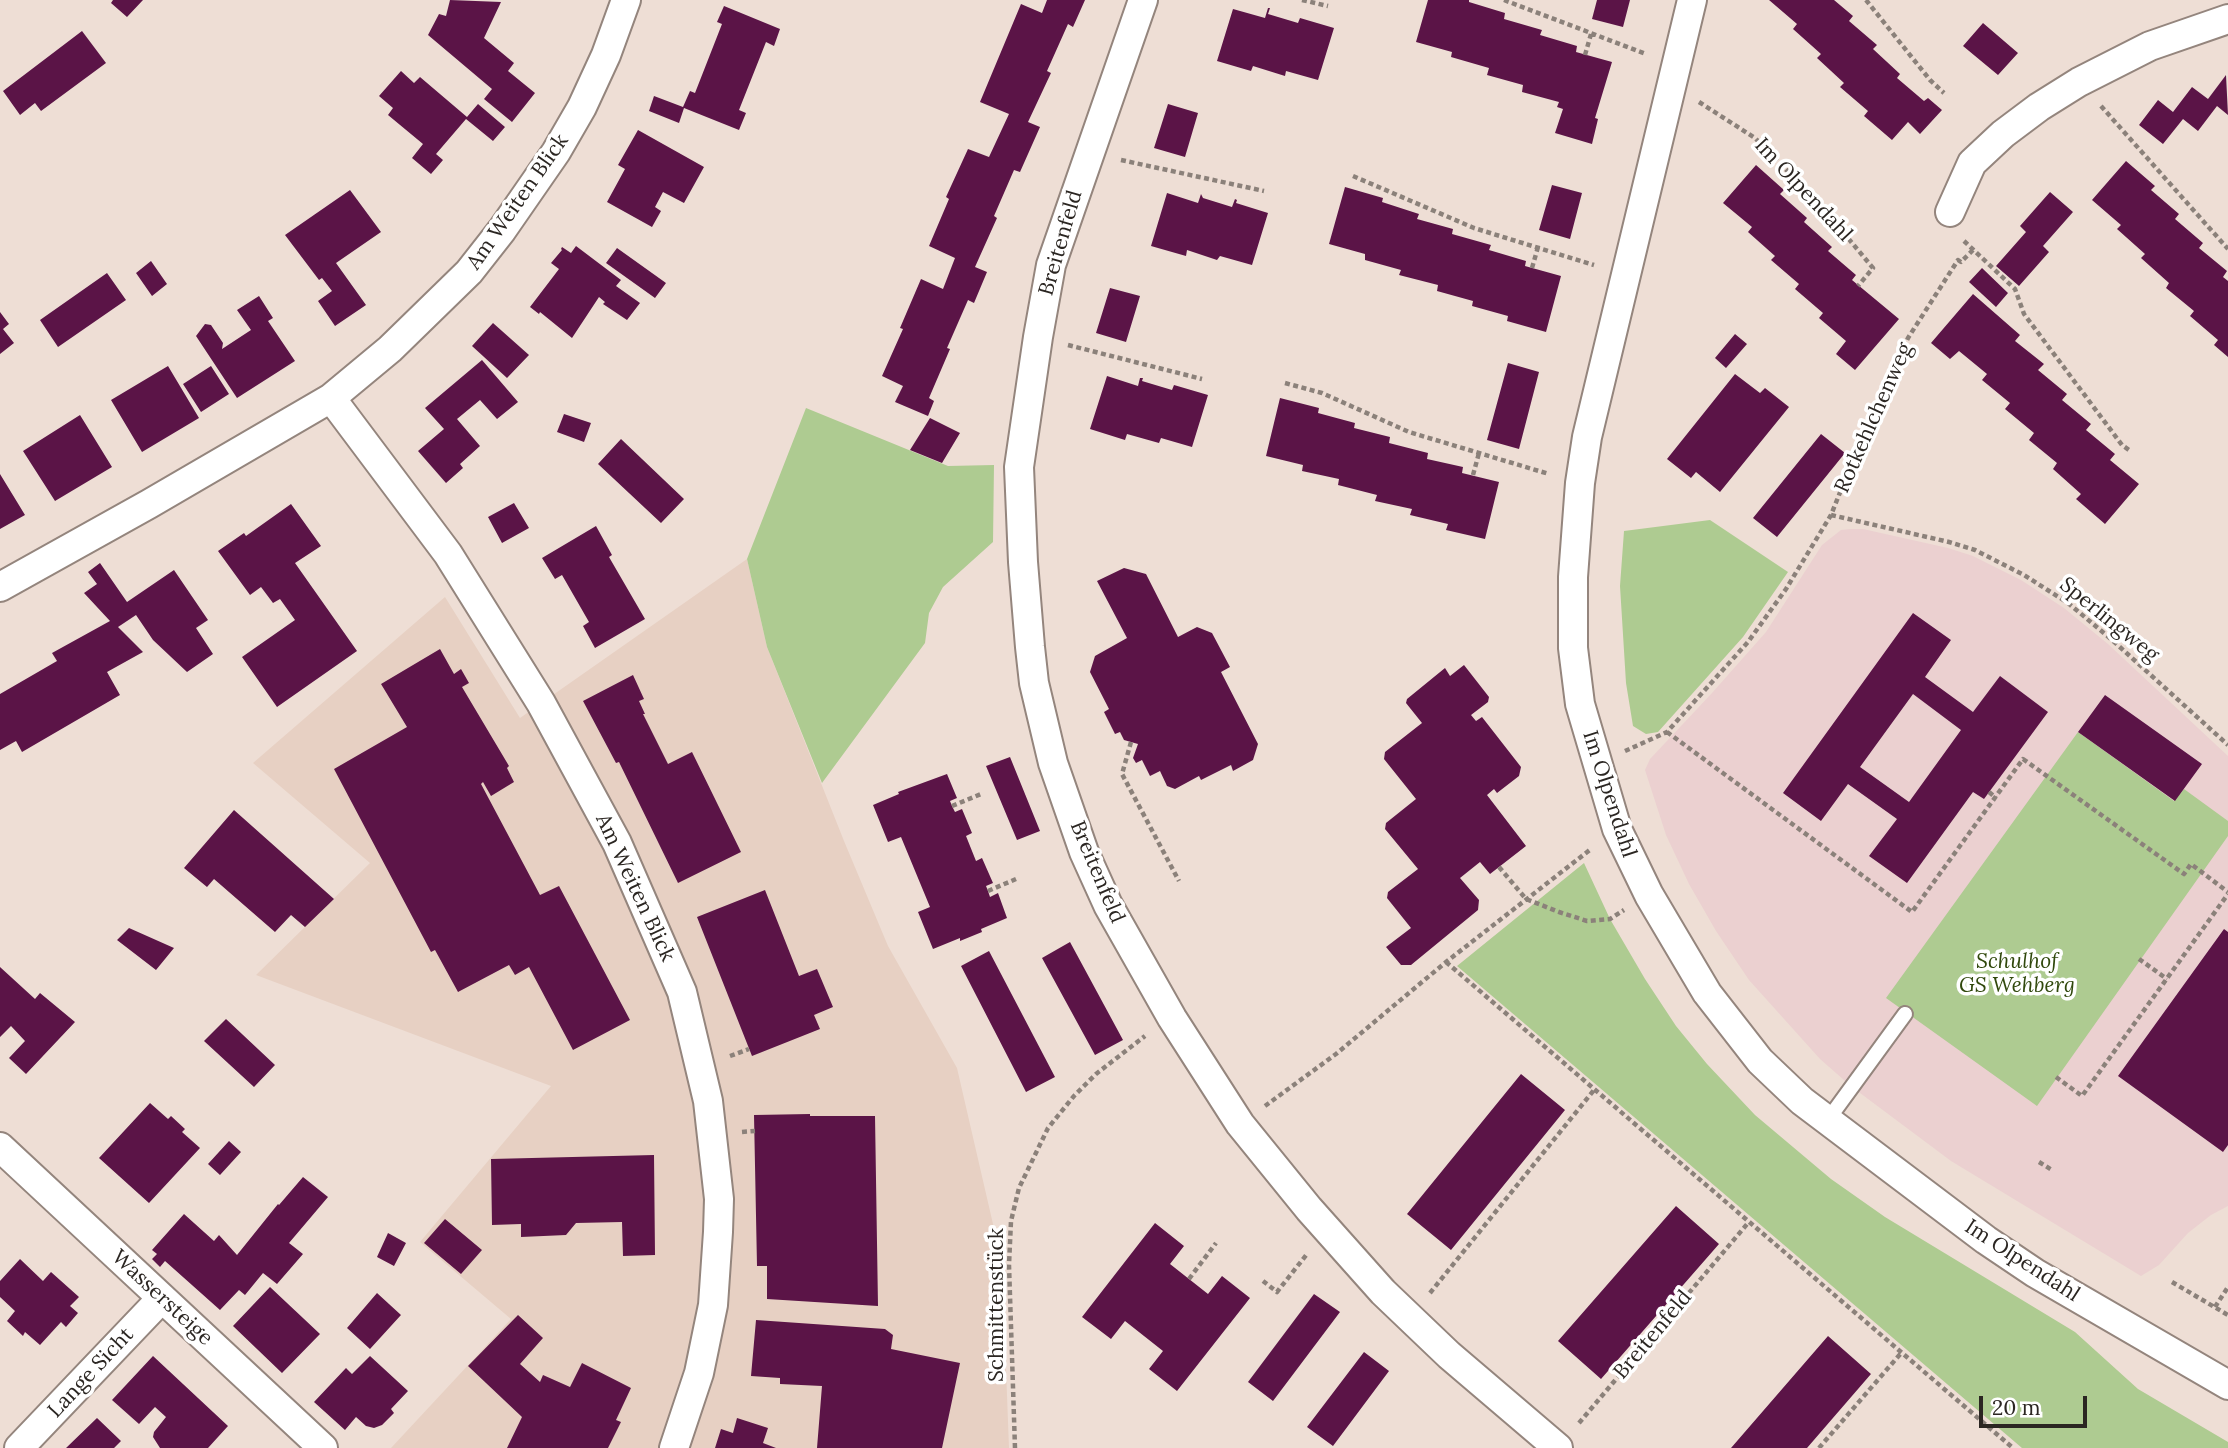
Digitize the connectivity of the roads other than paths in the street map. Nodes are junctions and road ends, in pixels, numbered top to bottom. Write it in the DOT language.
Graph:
graph roads {
  1 [pos="626,0"];
  2 [pos="1143,0"];
  3 [pos="1692,0"];
  4 [pos="2228,19"];
  5 [pos="1950,212"];
  6 [pos="331,398"];
  7 [pos="0,587"];
  8 [pos="1905,1014"];
  9 [pos="1827,1121"];
  10 [pos="0,1147"];
  11 [pos="162,1297"];
  12 [pos="2228,1385"];
  13 [pos="19,1448"];
  14 [pos="323,1448"];
  15 [pos="674,1448"];
  16 [pos="1558,1448"];
  1 -- 6 [label="street, Am Weiten Blick"];
  2 -- 16 [label="street, Breitenfeld"];
  3 -- 9 [label="street, Im Olpendahl"];
  4 -- 5 [label="street"];
  6 -- 7 [label="street, Am Weiten Blick"];
  6 -- 15 [label="street, Am Weiten Blick"];
  8 -- 9 [label="lane"];
  9 -- 12 [label="street, Im Olpendahl"];
  10 -- 11 [label="street, Wassersteige"];
  11 -- 13 [label="street, Lange Sicht"];
  11 -- 14 [label="street, Wassersteige"];
}
